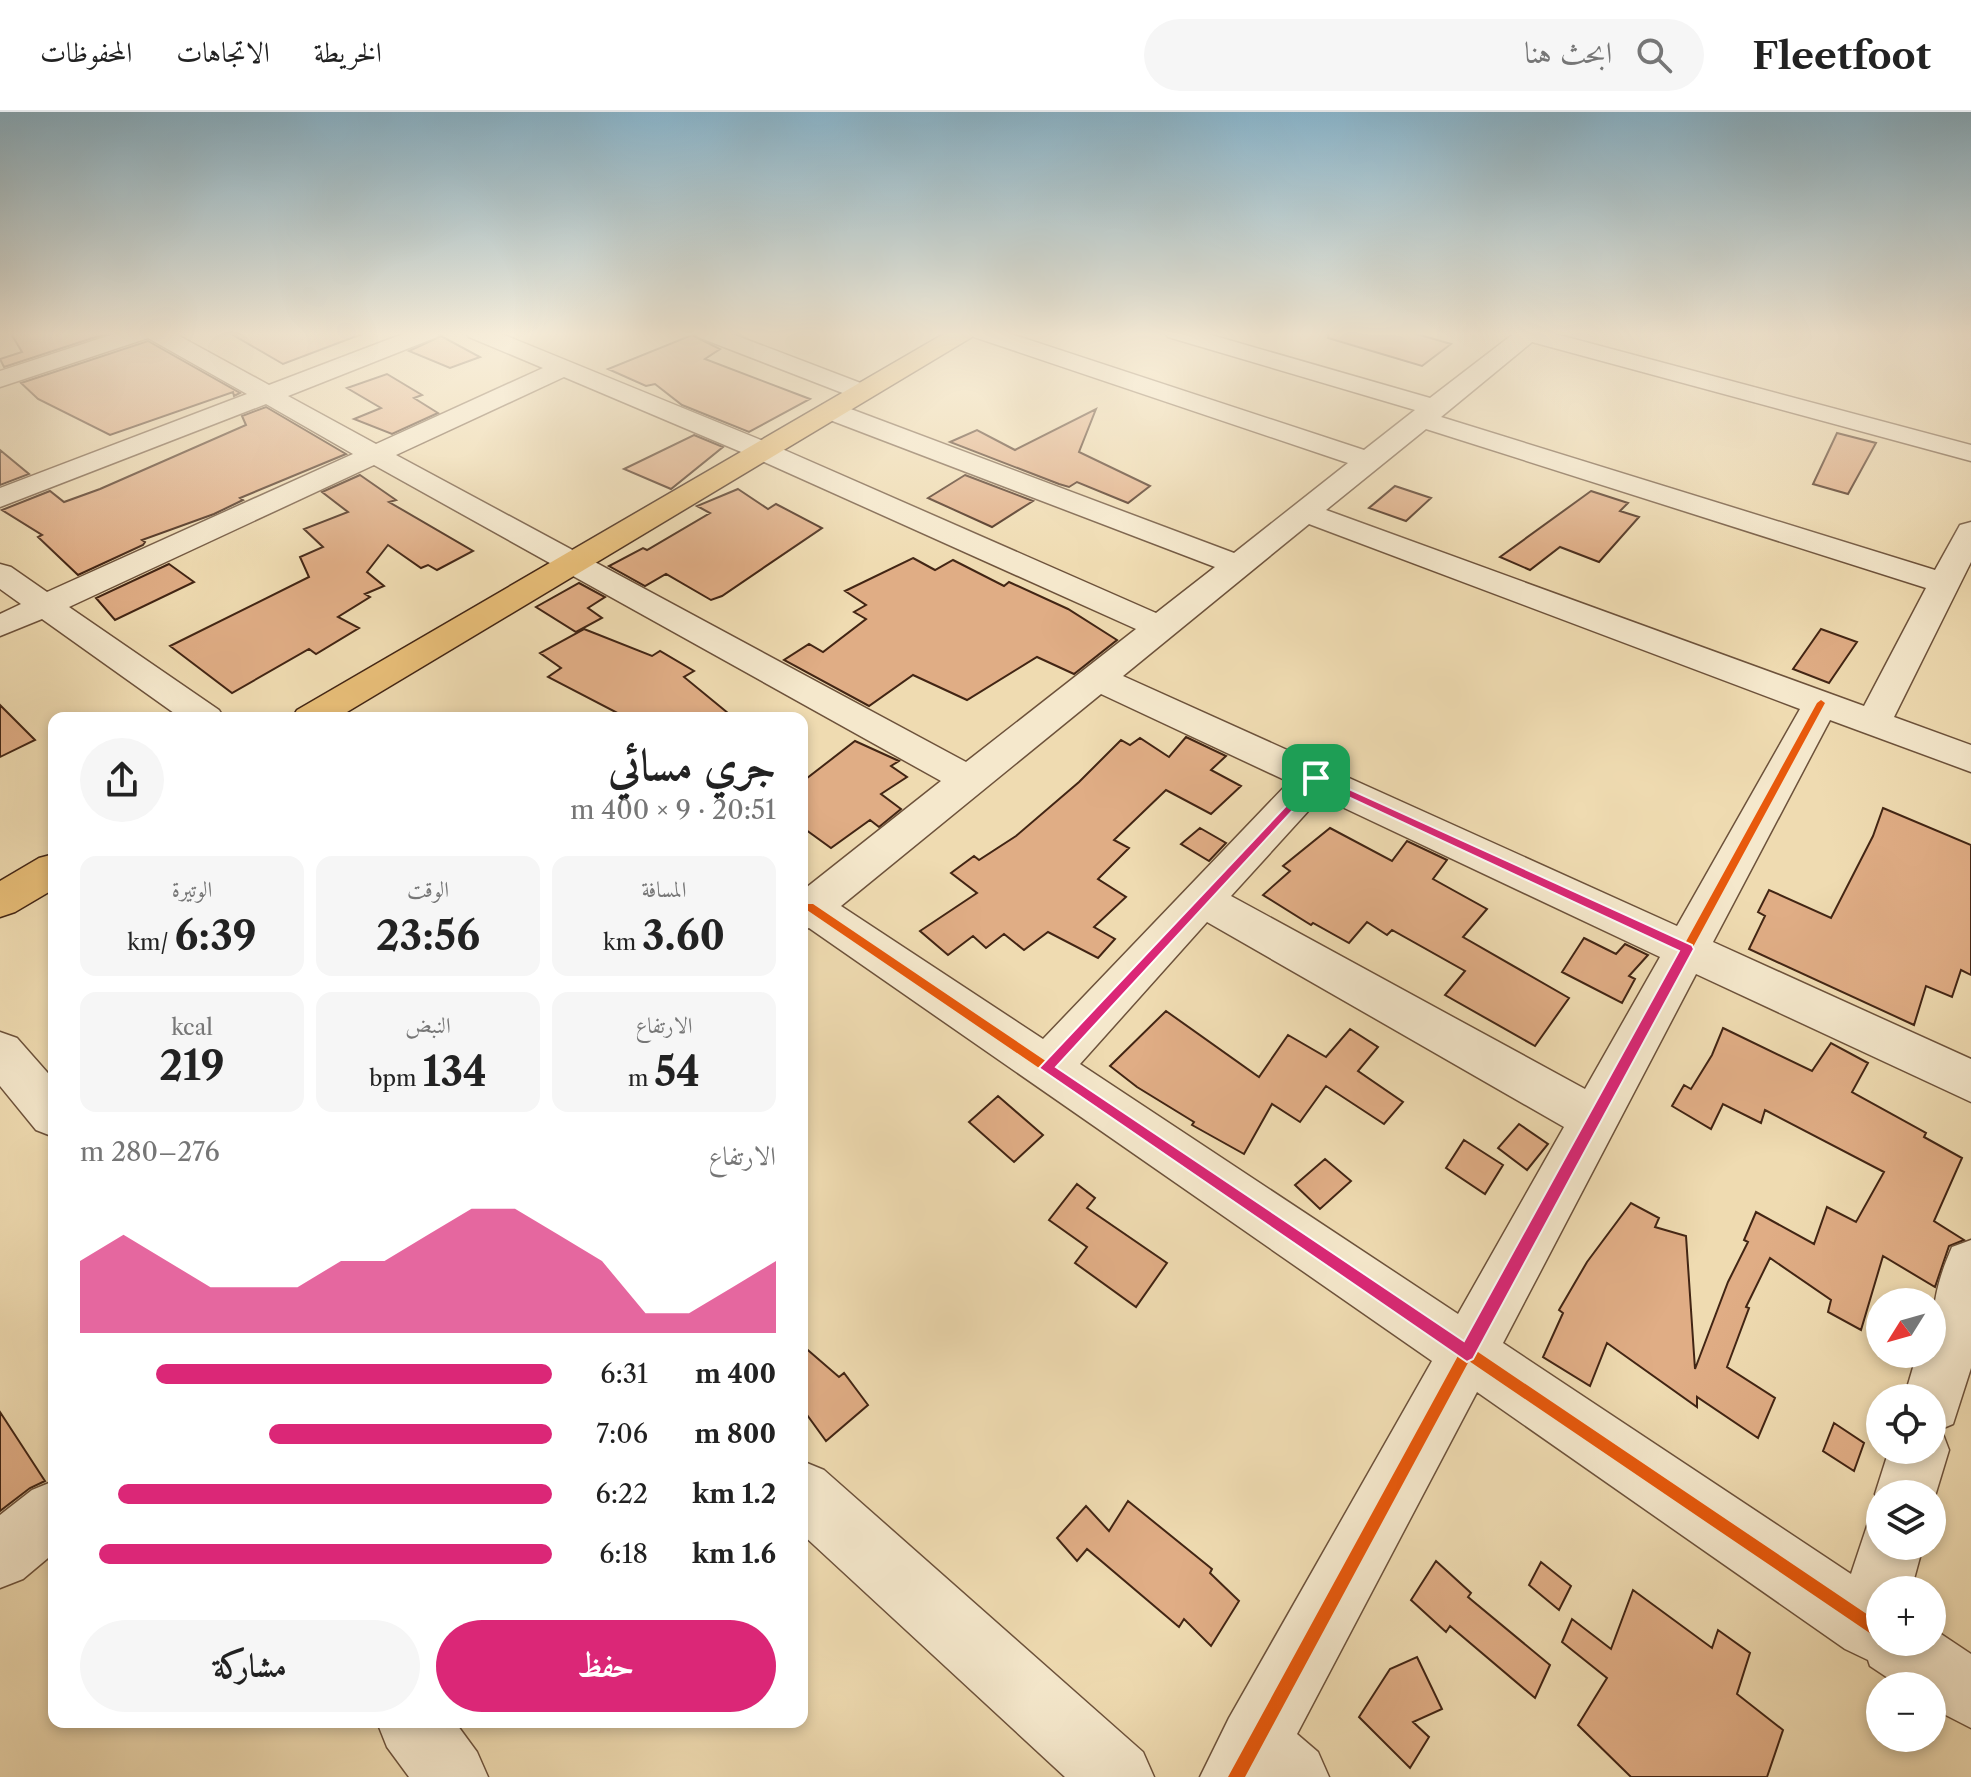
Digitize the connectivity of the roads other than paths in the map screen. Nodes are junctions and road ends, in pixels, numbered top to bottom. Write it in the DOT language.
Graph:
graph roads {
  1 [pos="227,410"];
  2 [pos="295,410"];
  3 [pos="475,410"];
  4 [pos="664,410"];
  5 [pos="1215,410"];
  6 [pos="1415,410"];
  7 [pos="1433,410"];
  8 [pos="1812,410"];
  9 [pos="831,411"];
  10 [pos="1428,414"];
  11 [pos="763,451"];
  12 [pos="1971,453"];
  13 [pos="377,456"];
  14 [pos="1369,461"];
  15 [pos="0,498"];
  16 [pos="1304,512"];
  17 [pos="1971,531"];
  18 [pos="571,564"];
  19 [pos="1238,565"];
  20 [pos="0,574"];
  21 [pos="1944,583"];
  22 [pos="44,605"];
  23 [pos="0,626"];
  24 [pos="1160,627"];
  25 [pos="1097,678"];
  26 [pos="1821,703"];
  27 [pos="197,712"];
  28 [pos="320,712"];
  29 [pos="1873,723"];
  30 [pos="1971,759"];
  31 [pos="1316,778"];
  32 [pos="969,780"];
  33 [pos="48,873"];
  34 [pos="1203,900"];
  35 [pos="0,901"];
  36 [pos="808,908"];
  37 [pos="808,911"];
  38 [pos="1687,949"];
  39 [pos="0,1052"];
  40 [pos="1046,1068"];
  41 [pos="1971,1081"];
  42 [pos="48,1108"];
  43 [pos="1595,1119"];
  44 [pos="1971,1266"];
  45 [pos="1467,1353"];
  46 [pos="1937,1384"];
  47 [pos="808,1497"];
  48 [pos="48,1517"];
  49 [pos="0,1556"];
  50 [pos="1866,1623"];
  51 [pos="1915,1656"];
  52 [pos="1971,1694"];
  53 [pos="416,1728"];
  54 [pos="1261,1766"];
  55 [pos="452,1777"];
  56 [pos="1118,1777"];
  1 -- 15 [label="street"];
  2 -- 13 [label="street"];
  3 -- 13 [label="street"];
  4 -- 11 [label="street"];
  5 -- 14 [label="street"];
  6 -- 10 [label="street"];
  7 -- 10 [label="street"];
  8 -- 12 [label="street"];
  9 -- 11 [label="main road"];
  9 -- 19 [label="street"];
  10 -- 14 [label="street"];
  10 -- 21 [label="street"];
  11 -- 18 [label="main road"];
  11 -- 24 [label="street"];
  13 -- 18 [label="street"];
  13 -- 22 [label="street"];
  14 -- 16 [label="street"];
  16 -- 19 [label="street"];
  16 -- 26 [label="street"];
  17 -- 21 [label="street"];
  18 -- 28 [label="main road"];
  18 -- 32 [label="street"];
  19 -- 24 [label="street"];
  20 -- 22 [label="street"];
  21 -- 29 [label="street"];
  22 -- 23 [label="street"];
  22 -- 27 [label="street"];
  24 -- 25 [label="street"];
  25 -- 31 [label="street"];
  25 -- 32 [label="street"];
  26 -- 29 [label="street"];
  26 -- 38 [label="street"];
  29 -- 30 [label="street"];
  31 -- 34 [label="street"];
  31 -- 38 [label="street"];
  32 -- 36 [label="street"];
  33 -- 35 [label="main road"];
  34 -- 40 [label="street"];
  34 -- 43 [label="street"];
  37 -- 40 [label="street"];
  38 -- 41 [label="street"];
  38 -- 43 [label="street"];
  39 -- 42 [label="street"];
  40 -- 45 [label="street"];
  43 -- 45 [label="street"];
  44 -- 46 [label="street"];
  45 -- 50 [label="street"];
  45 -- 54 [label="street"];
  47 -- 56 [label="street"];
  48 -- 49 [label="street"];
  51 -- 52 [label="street"];
  53 -- 55 [label="street"];
}
